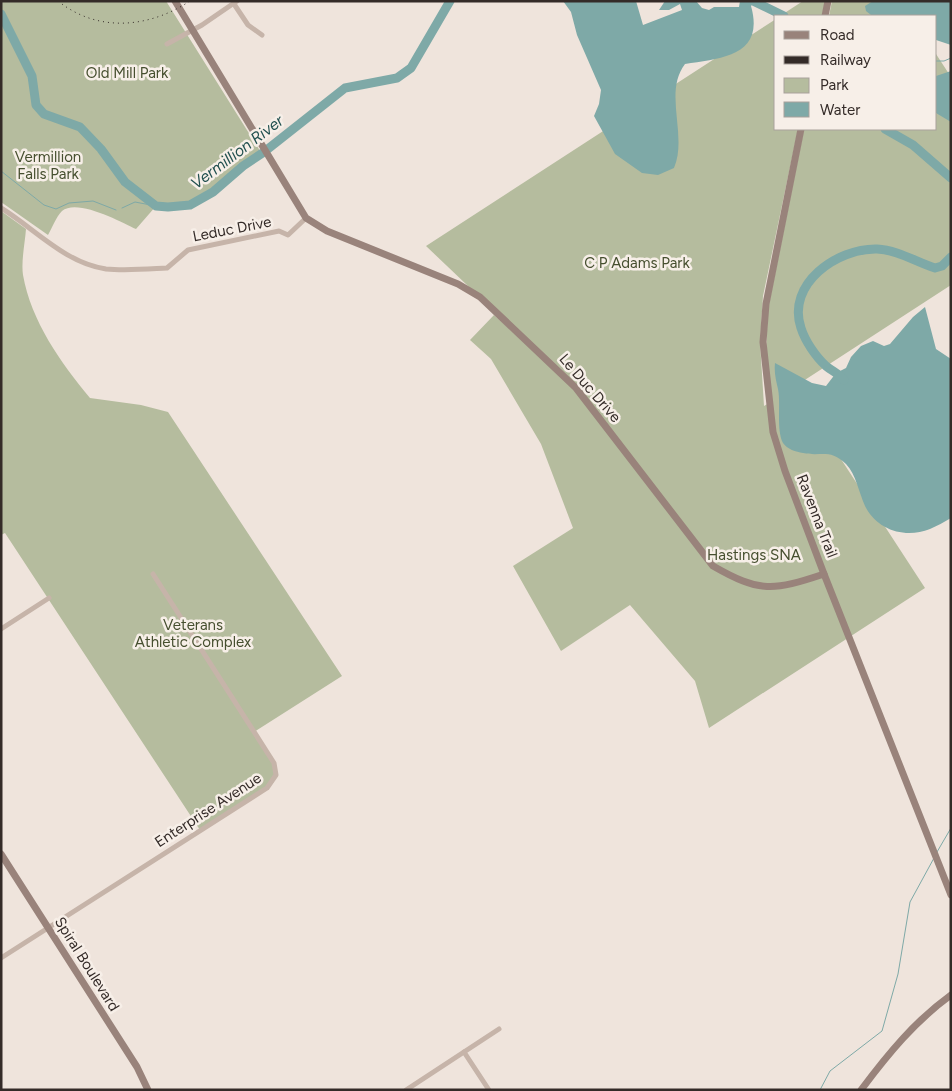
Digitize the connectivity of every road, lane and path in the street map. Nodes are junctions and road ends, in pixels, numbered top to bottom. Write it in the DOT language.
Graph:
graph roads {
  1 [pos="175,1"];
  2 [pos="828,1"];
  3 [pos="235,3"];
  4 [pos="825,15"];
  5 [pos="192,30"];
  6 [pos="262,36"];
  7 [pos="167,44"];
  8 [pos="801,130"];
  9 [pos="1,208"];
  10 [pos="306,218"];
  11 [pos="153,574"];
  12 [pos="824,574"];
  13 [pos="49,598"];
  14 [pos="1,629"];
  15 [pos="1,854"];
  16 [pos="951,895"];
  17 [pos="48,928"];
  18 [pos="1,958"];
  19 [pos="951,995"];
  20 [pos="499,1029"];
  21 [pos="464,1052"];
  22 [pos="148,1090"];
  23 [pos="406,1090"];
  24 [pos="489,1090"];
  25 [pos="861,1090"];
  1 -- 5 [label="street"];
  2 -- 4 [label="street"];
  3 -- 5 [label="street"];
  3 -- 6 [label="street"];
  5 -- 7 [label="street"];
  5 -- 10 [label="street"];
  8 -- 12 [label="street, Ravenna Trail"];
  9 -- 10 [label="street, Leduc Drive"];
  10 -- 12 [label="street, Le Duc Drive"];
  11 -- 17 [label="street, Enterprise Avenue"];
  12 -- 16 [label="street, Ravenna Trail"];
  13 -- 14 [label="street"];
  15 -- 17 [label="street, Spiral Boulevard"];
  17 -- 18 [label="street, Enterprise Avenue"];
  17 -- 22 [label="street, Spiral Boulevard"];
  19 -- 25 [label="street"];
  20 -- 21 [label="street"];
  21 -- 23 [label="street"];
  21 -- 24 [label="street"];
}
